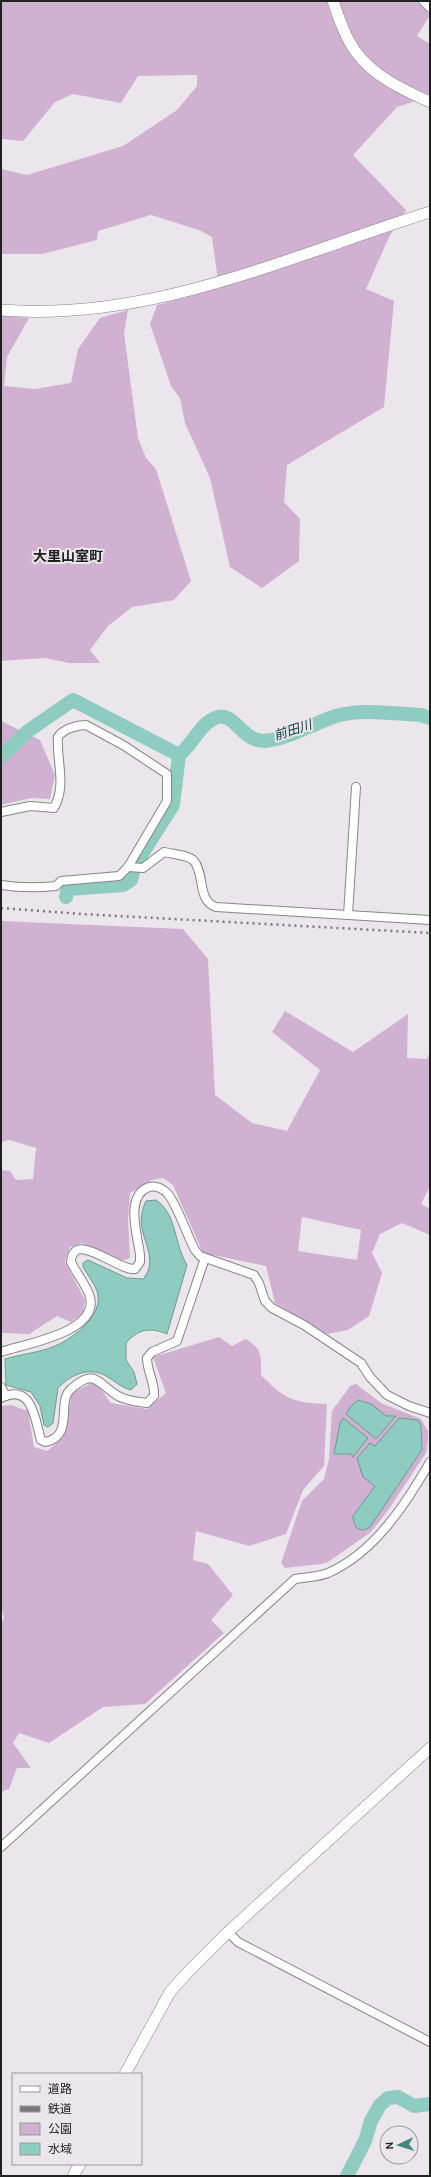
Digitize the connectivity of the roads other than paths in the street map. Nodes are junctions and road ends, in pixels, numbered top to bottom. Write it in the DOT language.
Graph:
graph roads {
  1 [pos="333,1"];
  2 [pos="423,1"];
  3 [pos="430,8"];
  4 [pos="430,102"];
  5 [pos="430,212"];
  6 [pos="1,310"];
  7 [pos="356,788"];
  8 [pos="1,812"];
  9 [pos="132,868"];
  10 [pos="1,885"];
  11 [pos="348,915"];
  12 [pos="430,920"];
  13 [pos="205,1258"];
  14 [pos="1,1352"];
  15 [pos="1,1387"];
  16 [pos="3,1397"];
  17 [pos="430,1413"];
  18 [pos="430,1462"];
  19 [pos="430,1748"];
  20 [pos="1,1847"];
  21 [pos="228,1932"];
  22 [pos="430,2042"];
  23 [pos="126,2073"];
  24 [pos="80,2165"];
  25 [pos="74,2176"];
  1 -- 4 [label="street"];
  2 -- 3 [label="street"];
  5 -- 6 [label="street"];
  7 -- 11 [label="street"];
  8 -- 9 [label="street"];
  9 -- 10 [label="street"];
  9 -- 11 [label="street"];
  11 -- 12 [label="street"];
  13 -- 14 [label="street"];
  13 -- 16 [label="street"];
  13 -- 17 [label="street"];
  15 -- 16 [label="street"];
  18 -- 20 [label="street"];
  19 -- 21 [label="street"];
  21 -- 22 [label="street"];
  21 -- 23 [label="street"];
  24 -- 25 [label="street"];
}
